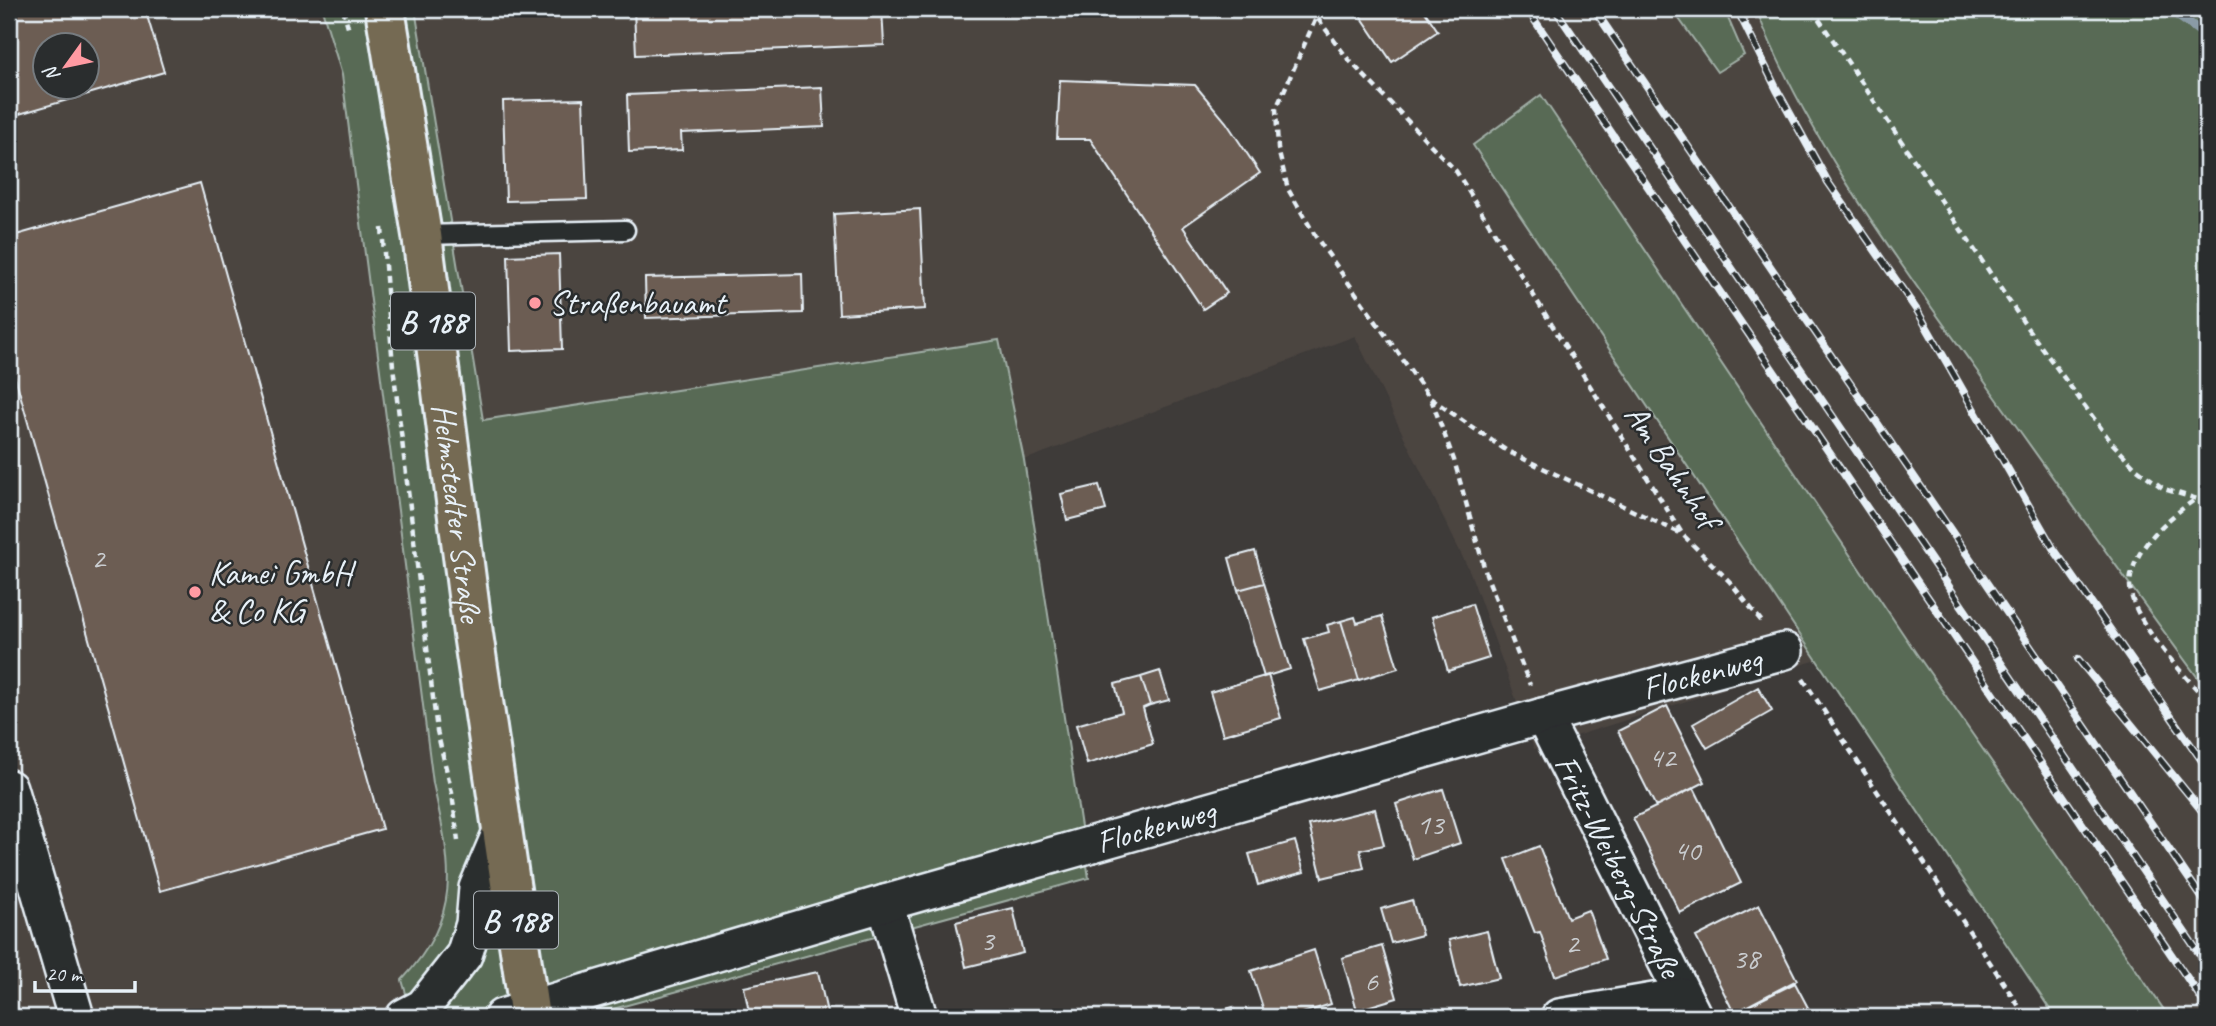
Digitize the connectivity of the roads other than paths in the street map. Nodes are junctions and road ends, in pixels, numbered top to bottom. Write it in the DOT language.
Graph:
graph roads {
  1 [pos="385,9"];
  2 [pos="625,230"];
  3 [pos="422,235"];
  4 [pos="1785,651"];
  5 [pos="1543,716"];
  6 [pos="9,788"];
  7 [pos="502,829"];
  8 [pos="885,903"];
  9 [pos="1689,1007"];
  10 [pos="520,1015"];
  11 [pos="76,1017"];
  12 [pos="404,1017"];
  13 [pos="919,1017"];
  14 [pos="1559,1017"];
  1 -- 3 [label="main road, Helmstedter Straße / B 188"];
  2 -- 3 [label="lane"];
  3 -- 7 [label="main road, Helmstedter Straße / B 188"];
  4 -- 5 [label="street, Flockenweg"];
  5 -- 8 [label="street, Flockenweg"];
  5 -- 9 [label="street, Fritz-Weiberg-Straße"];
  6 -- 11 [label="street"];
  7 -- 10 [label="main road, Helmstedter Straße / B 188"];
  7 -- 12 [label="street"];
  8 -- 10 [label="street, Flockenweg"];
  8 -- 13 [label="street"];
  9 -- 14 [label="street"];
}
